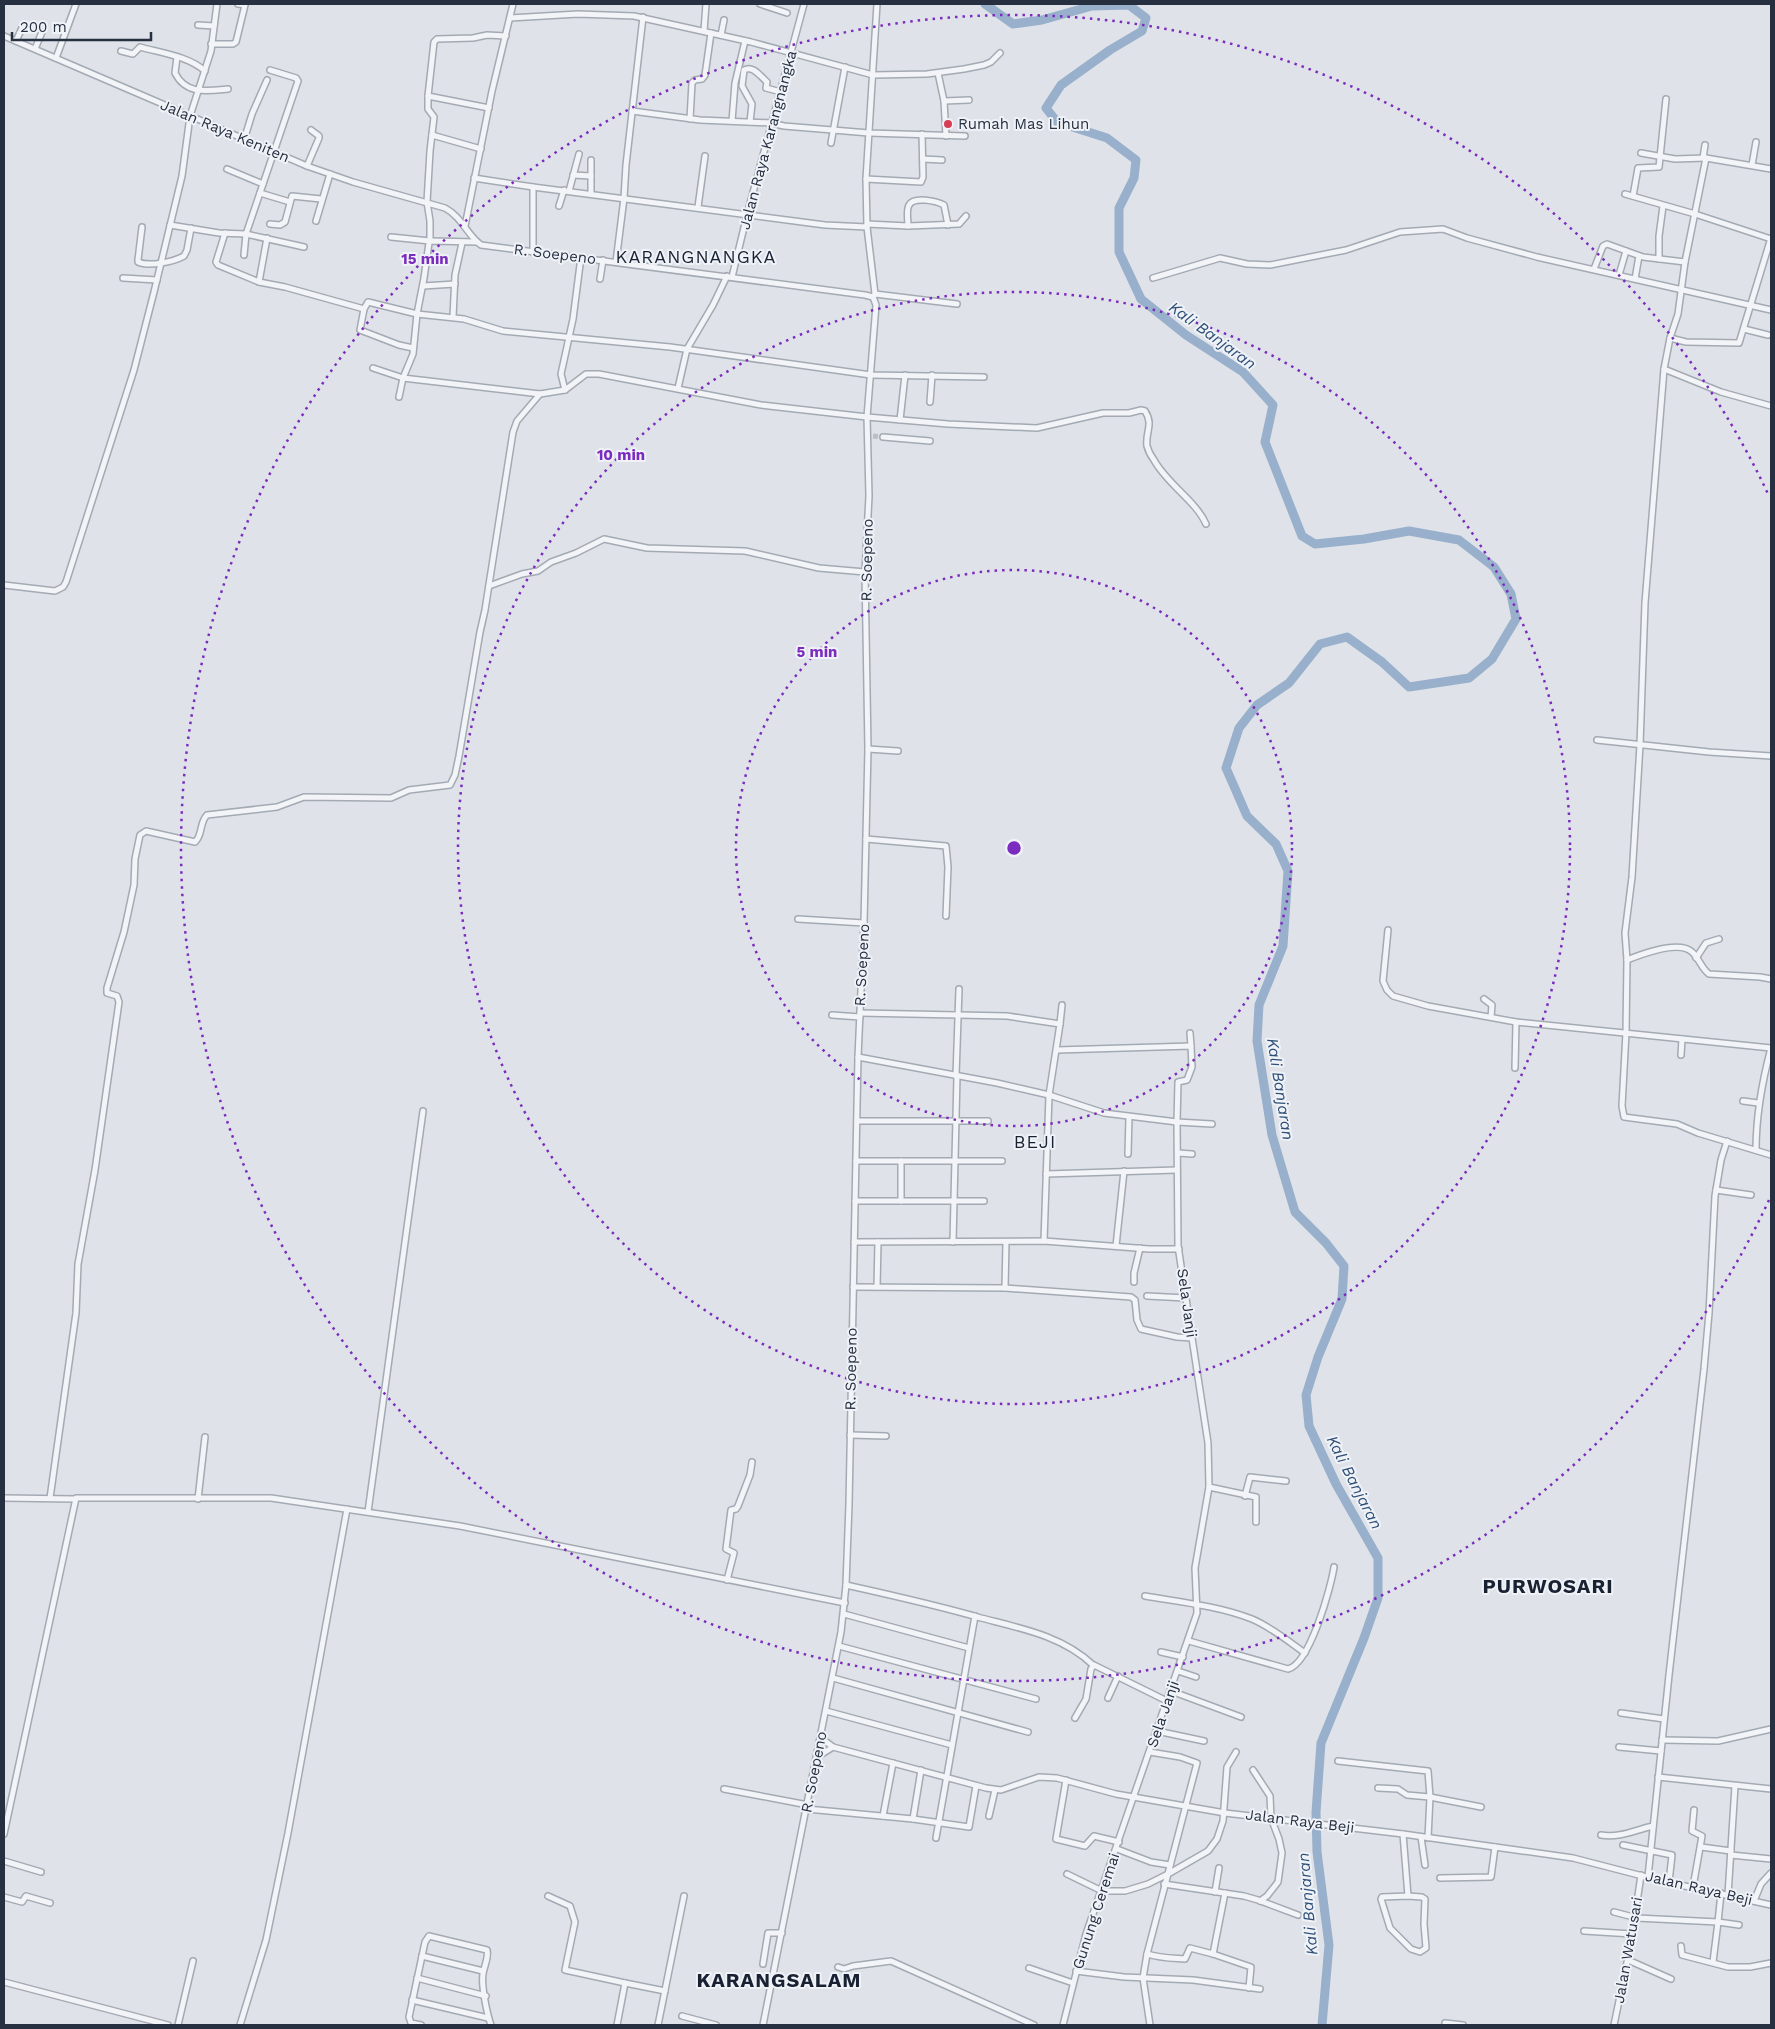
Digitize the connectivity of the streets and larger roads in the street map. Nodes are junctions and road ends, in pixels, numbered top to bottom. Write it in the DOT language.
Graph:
graph roads {
  1 [pos="76,4"];
  2 [pos="217,4"];
  3 [pos="238,4"];
  4 [pos="513,4"];
  5 [pos="706,4"];
  6 [pos="760,4"];
  7 [pos="804,4"];
  8 [pos="877,4"];
  9 [pos="245,5"];
  10 [pos="787,13"];
  11 [pos="643,17"];
  12 [pos="510,18"];
  13 [pos="724,20"];
  14 [pos="198,26"];
  15 [pos="214,26"];
  16 [pos="22,28"];
  17 [pos="704,31"];
  18 [pos="42,32"];
  19 [pos="711,33"];
  20 [pos="721,35"];
  21 [pos="4,36"];
  22 [pos="506,36"];
  23 [pos="745,40"];
  24 [pos="16,41"];
  25 [pos="212,44"];
  26 [pos="35,49"];
  27 [pos="120,51"];
  28 [pos="1000,53"];
  29 [pos="792,54"];
  30 [pos="177,57"];
  31 [pos="56,58"];
  32 [pos="845,67"];
  33 [pos="270,70"];
  34 [pos="206,71"];
  35 [pos="938,73"];
  36 [pos="873,75"];
  37 [pos="267,80"];
  38 [pos="228,89"];
  39 [pos="198,92"];
  40 [pos="780,92"];
  41 [pos="428,96"];
  42 [pos="1666,99"];
  43 [pos="969,100"];
  44 [pos="944,101"];
  45 [pos="489,108"];
  46 [pos="632,111"];
  47 [pos="190,116"];
  48 [pos="690,119"];
  49 [pos="732,121"];
  50 [pos="750,122"];
  51 [pos="771,122"];
  52 [pos="311,130"];
  53 [pos="833,130"];
  54 [pos="869,133"];
  55 [pos="922,134"];
  56 [pos="432,135"];
  57 [pos="946,136"];
  58 [pos="965,136"];
  59 [pos="244,140"];
  60 [pos="1756,142"];
  61 [pos="831,143"];
  62 [pos="1705,145"];
  63 [pos="481,149"];
  64 [pos="275,153"];
  65 [pos="1641,153"];
  66 [pos="579,154"];
  67 [pos="705,156"];
  68 [pos="1660,157"];
  69 [pos="1705,158"];
  70 [pos="591,160"];
  71 [pos="923,160"];
  72 [pos="942,160"];
  73 [pos="1752,165"];
  74 [pos="307,166"];
  75 [pos="227,169"];
  76 [pos="1771,169"];
  77 [pos="330,174"];
  78 [pos="573,176"];
  79 [pos="591,176"];
  80 [pos="474,178"];
  81 [pos="866,179"];
  82 [pos="263,184"];
  83 [pos="533,187"];
  84 [pos="566,191"];
  85 [pos="260,193"];
  86 [pos="591,193"];
  87 [pos="1625,194"];
  88 [pos="1633,196"];
  89 [pos="624,198"];
  90 [pos="322,199"];
  91 [pos="290,202"];
  92 [pos="427,202"];
  93 [pos="559,206"];
  94 [pos="1663,206"];
  95 [pos="698,207"];
  96 [pos="451,211"];
  97 [pos="466,212"];
  98 [pos="747,214"];
  99 [pos="1695,214"];
  100 [pos="966,216"];
  101 [pos="316,222"];
  102 [pos="270,224"];
  103 [pos="170,225"];
  104 [pos="948,225"];
  105 [pos="465,226"];
  106 [pos="867,226"];
  107 [pos="908,226"];
  108 [pos="142,227"];
  109 [pos="191,228"];
  110 [pos="225,233"];
  111 [pos="246,234"];
  112 [pos="391,237"];
  113 [pos="267,238"];
  114 [pos="1771,238"];
  115 [pos="430,241"];
  116 [pos="477,242"];
  117 [pos="462,243"];
  118 [pos="304,247"];
  119 [pos="1626,251"];
  120 [pos="534,252"];
  121 [pos="244,254"];
  122 [pos="1639,256"];
  123 [pos="581,257"];
  124 [pos="1659,259"];
  125 [pos="603,260"];
  126 [pos="161,262"];
  127 [pos="616,262"];
  128 [pos="1685,262"];
  129 [pos="1594,269"];
  130 [pos="1619,275"];
  131 [pos="729,277"];
  132 [pos="123,278"];
  133 [pos="600,278"];
  134 [pos="1153,278"];
  135 [pos="1635,279"];
  136 [pos="157,280"];
  137 [pos="259,282"];
  138 [pos="455,284"];
  139 [pos="423,286"];
  140 [pos="1681,291"];
  141 [pos="874,296"];
  142 [pos="957,304"];
  143 [pos="1752,306"];
  144 [pos="364,309"];
  145 [pos="1771,310"];
  146 [pos="417,314"];
  147 [pos="1678,314"];
  148 [pos="1684,316"];
  149 [pos="453,317"];
  150 [pos="1744,329"];
  151 [pos="1768,334"];
  152 [pos="570,337"];
  153 [pos="1670,338"];
  154 [pos="413,348"];
  155 [pos="687,349"];
  156 [pos="373,368"];
  157 [pos="1664,369"];
  158 [pos="905,374"];
  159 [pos="871,375"];
  160 [pos="932,375"];
  161 [pos="984,377"];
  162 [pos="403,378"];
  163 [pos="678,388"];
  164 [pos="565,390"];
  165 [pos="540,394"];
  166 [pos="399,397"];
  167 [pos="930,402"];
  168 [pos="1771,406"];
  169 [pos="867,417"];
  170 [pos="900,420"];
  171 [pos="866,435"];
  172 [pos="873,436"];
  173 [pos="883,437"];
  174 [pos="930,441"];
  175 [pos="1206,524"];
  176 [pos="865,572"];
  177 [pos="4,585"];
  178 [pos="489,586"];
  179 [pos="1597,740"];
  180 [pos="1640,745"];
  181 [pos="868,749"];
  182 [pos="898,751"];
  183 [pos="1771,756"];
  184 [pos="866,839"];
  185 [pos="946,916"];
  186 [pos="798,919"];
  187 [pos="864,922"];
  188 [pos="1388,930"];
  189 [pos="1719,939"];
  190 [pos="1696,958"];
  191 [pos="1627,960"];
  192 [pos="1771,979"];
  193 [pos="959,990"];
  194 [pos="1484,998"];
  195 [pos="1062,1005"];
  196 [pos="832,1015"];
  197 [pos="860,1015"];
  198 [pos="958,1016"];
  199 [pos="1491,1018"];
  200 [pos="1516,1022"];
  201 [pos="1060,1024"];
  202 [pos="1190,1033"];
  203 [pos="1626,1033"];
  204 [pos="1682,1039"];
  205 [pos="1191,1046"];
  206 [pos="1771,1048"];
  207 [pos="1057,1050"];
  208 [pos="1681,1055"];
  209 [pos="858,1058"];
  210 [pos="1515,1068"];
  211 [pos="956,1076"];
  212 [pos="1049,1095"];
  213 [pos="1743,1101"];
  214 [pos="1758,1103"];
  215 [pos="423,1111"];
  216 [pos="1129,1117"];
  217 [pos="857,1121"];
  218 [pos="956,1121"];
  219 [pos="988,1121"];
  220 [pos="1177,1122"];
  221 [pos="1212,1124"];
  222 [pos="1727,1141"];
  223 [pos="1756,1150"];
  224 [pos="1178,1153"];
  225 [pos="1128,1154"];
  226 [pos="1192,1154"];
  227 [pos="1771,1155"];
  228 [pos="1002,1160"];
  229 [pos="856,1161"];
  230 [pos="901,1161"];
  231 [pos="954,1162"];
  232 [pos="1177,1170"];
  233 [pos="1124,1171"];
  234 [pos="1046,1174"];
  235 [pos="1716,1190"];
  236 [pos="1751,1194"];
  237 [pos="855,1201"];
  238 [pos="901,1201"];
  239 [pos="954,1201"];
  240 [pos="984,1201"];
  241 [pos="1044,1241"];
  242 [pos="854,1242"];
  243 [pos="878,1242"];
  244 [pos="953,1242"];
  245 [pos="1006,1242"];
  246 [pos="1116,1246"];
  247 [pos="1140,1248"];
  248 [pos="1179,1249"];
  249 [pos="1134,1282"];
  250 [pos="853,1287"];
  251 [pos="877,1287"];
  252 [pos="1005,1288"];
  253 [pos="1147,1296"];
  254 [pos="1186,1298"];
  255 [pos="1192,1338"];
  256 [pos="850,1435"];
  257 [pos="886,1436"];
  258 [pos="205,1437"];
  259 [pos="752,1462"];
  260 [pos="1286,1481"];
  261 [pos="1209,1488"];
  262 [pos="1245,1496"];
  263 [pos="4,1498"];
  264 [pos="50,1498"];
  265 [pos="74,1499"];
  266 [pos="198,1499"];
  267 [pos="347,1509"];
  268 [pos="368,1512"];
  269 [pos="1256,1522"];
  270 [pos="1334,1567"];
  271 [pos="727,1580"];
  272 [pos="846,1585"];
  273 [pos="1145,1596"];
  274 [pos="844,1603"];
  275 [pos="1198,1606"];
  276 [pos="844,1614"];
  277 [pos="975,1616"];
  278 [pos="1189,1641"];
  279 [pos="839,1646"];
  280 [pos="969,1648"];
  281 [pos="1161,1652"];
  282 [pos="1305,1653"];
  283 [pos="1183,1657"];
  284 [pos="1093,1665"];
  285 [pos="1178,1671"];
  286 [pos="1118,1676"];
  287 [pos="1196,1676"];
  288 [pos="832,1678"];
  289 [pos="964,1679"];
  290 [pos="1171,1691"];
  291 [pos="1108,1698"];
  292 [pos="1036,1699"];
  293 [pos="1167,1701"];
  294 [pos="826,1711"];
  295 [pos="958,1712"];
  296 [pos="1621,1712"];
  297 [pos="1241,1717"];
  298 [pos="1075,1718"];
  299 [pos="1664,1719"];
  300 [pos="1771,1729"];
  301 [pos="1157,1731"];
  302 [pos="1028,1732"];
  303 [pos="822,1734"];
  304 [pos="1662,1740"];
  305 [pos="1204,1741"];
  306 [pos="952,1745"];
  307 [pos="1620,1747"];
  308 [pos="833,1748"];
  309 [pos="1661,1751"];
  310 [pos="1150,1752"];
  311 [pos="1236,1752"];
  312 [pos="817,1758"];
  313 [pos="1338,1761"];
  314 [pos="894,1763"];
  315 [pos="921,1770"];
  316 [pos="1253,1770"];
  317 [pos="1658,1777"];
  318 [pos="948,1778"];
  319 [pos="1066,1780"];
  320 [pos="976,1786"];
  321 [pos="1736,1786"];
  322 [pos="1378,1788"];
  323 [pos="724,1789"];
  324 [pos="1771,1789"];
  325 [pos="995,1790"];
  326 [pos="1135,1797"];
  327 [pos="1430,1797"];
  328 [pos="1186,1806"];
  329 [pos="808,1807"];
  330 [pos="1481,1807"];
  331 [pos="1694,1810"];
  332 [pos="1225,1813"];
  333 [pos="883,1816"];
  334 [pos="990,1816"];
  335 [pos="1271,1818"];
  336 [pos="913,1819"];
  337 [pos="940,1822"];
  338 [pos="1653,1826"];
  339 [pos="4,1834"];
  340 [pos="1403,1834"];
  341 [pos="1602,1835"];
  342 [pos="1421,1837"];
  343 [pos="936,1838"];
  344 [pos="1428,1838"];
  345 [pos="1119,1842"];
  346 [pos="1623,1845"];
  347 [pos="1495,1847"];
  348 [pos="1701,1847"];
  349 [pos="1117,1849"];
  350 [pos="1650,1851"];
  351 [pos="1731,1853"];
  352 [pos="1771,1859"];
  353 [pos="4,1861"];
  354 [pos="1425,1865"];
  355 [pos="1219,1868"];
  356 [pos="1168,1870"];
  357 [pos="41,1872"];
  358 [pos="1771,1873"];
  359 [pos="1068,1874"];
  360 [pos="1641,1875"];
  361 [pos="1648,1877"];
  362 [pos="1440,1878"];
  363 [pos="1669,1882"];
  364 [pos="1164,1884"];
  365 [pos="1693,1887"];
  366 [pos="1102,1891"];
  367 [pos="1215,1892"];
  368 [pos="1721,1893"];
  369 [pos="1225,1894"];
  370 [pos="1728,1895"];
  371 [pos="548,1896"];
  372 [pos="684,1896"];
  373 [pos="1408,1896"];
  374 [pos="4,1897"];
  375 [pos="1754,1900"];
  376 [pos="1260,1901"];
  377 [pos="50,1903"];
  378 [pos="1771,1905"];
  379 [pos="1614,1912"];
  380 [pos="1298,1915"];
  381 [pos="1635,1917"];
  382 [pos="1718,1922"];
  383 [pos="1739,1925"];
  384 [pos="1584,1931"];
  385 [pos="782,1933"];
  386 [pos="1632,1934"];
  387 [pos="1681,1946"];
  388 [pos="1147,1954"];
  389 [pos="1213,1954"];
  390 [pos="422,1956"];
  391 [pos="1628,1960"];
  392 [pos="193,1961"];
  393 [pos="1714,1962"];
  394 [pos="1771,1963"];
  395 [pos="763,1964"];
  396 [pos="838,1968"];
  397 [pos="1030,1968"];
  398 [pos="1076,1971"];
  399 [pos="483,1972"];
  400 [pos="417,1978"];
  401 [pos="1143,1978"];
  402 [pos="1672,1979"];
  403 [pos="4,1982"];
  404 [pos="625,1983"];
  405 [pos="1073,1984"];
  406 [pos="1249,1988"];
  407 [pos="1260,1989"];
  408 [pos="665,1991"];
  409 [pos="486,1996"];
  410 [pos="412,2000"];
  411 [pos="682,2016"];
  412 [pos="488,2018"];
  413 [pos="146,2022"];
  414 [pos="1445,2023"];
  415 [pos="168,2025"];
  416 [pos="178,2025"];
  417 [pos="240,2025"];
  418 [pos="421,2025"];
  419 [pos="492,2025"];
  420 [pos="617,2025"];
  421 [pos="658,2025"];
  422 [pos="716,2025"];
  423 [pos="763,2025"];
  424 [pos="1034,2025"];
  425 [pos="1063,2025"];
  426 [pos="1150,2025"];
  427 [pos="1463,2025"];
  428 [pos="1614,2025"];
  1 -- 31 [label="street"];
  2 -- 15 [label="street"];
  3 -- 9 [label="street"];
  4 -- 12 [label="street"];
  5 -- 17 [label="street"];
  6 -- 10 [label="street"];
  7 -- 29 [label="street, Jalan Raya Karangnangka"];
  8 -- 36 [label="street"];
  9 -- 25 [label="street"];
  11 -- 12 [label="street"];
  11 -- 17 [label="street"];
  11 -- 46 [label="street"];
  12 -- 22 [label="street"];
  13 -- 20 [label="street"];
  14 -- 15 [label="street"];
  15 -- 25 [label="street"];
  16 -- 24 [label="street"];
  17 -- 19 [label="street"];
  18 -- 26 [label="street"];
  19 -- 20 [label="street"];
  19 -- 48 [label="street"];
  20 -- 23 [label="street"];
  21 -- 24 [label="street, Jalan Raya Keniten"];
  22 -- 41 [label="street"];
  22 -- 45 [label="street"];
  23 -- 29 [label="street"];
  23 -- 49 [label="street"];
  24 -- 26 [label="street, Jalan Raya Keniten"];
  25 -- 34 [label="street"];
  26 -- 31 [label="street, Jalan Raya Keniten"];
  27 -- 30 [label="street"];
  28 -- 35 [label="street"];
  29 -- 32 [label="street"];
  29 -- 40 [label="street, Jalan Raya Karangnangka"];
  30 -- 34 [label="street"];
  30 -- 39 [label="street"];
  31 -- 47 [label="street, Jalan Raya Keniten"];
  32 -- 36 [label="street"];
  32 -- 53 [label="street"];
  33 -- 64 [label="street"];
  34 -- 39 [label="street"];
  35 -- 36 [label="street"];
  35 -- 44 [label="street"];
  36 -- 54 [label="street"];
  37 -- 59 [label="street"];
  38 -- 39 [label="street"];
  39 -- 47 [label="street"];
  40 -- 50 [label="street"];
  40 -- 51 [label="street, Jalan Raya Karangnangka"];
  41 -- 45 [label="street"];
  41 -- 56 [label="street"];
  42 -- 68 [label="street"];
  43 -- 44 [label="street"];
  44 -- 57 [label="street"];
  45 -- 63 [label="street"];
  46 -- 48 [label="street"];
  46 -- 89 [label="street"];
  47 -- 59 [label="street, Jalan Raya Keniten"];
  47 -- 103 [label="street"];
  48 -- 49 [label="street"];
  49 -- 50 [label="street"];
  50 -- 51 [label="street"];
  51 -- 53 [label="street"];
  51 -- 98 [label="street, Jalan Raya Karangnangka"];
  52 -- 74 [label="street"];
  53 -- 54 [label="street"];
  53 -- 61 [label="street"];
  54 -- 55 [label="street"];
  54 -- 81 [label="street"];
  55 -- 57 [label="street"];
  55 -- 71 [label="street"];
  56 -- 63 [label="street"];
  56 -- 92 [label="street"];
  57 -- 58 [label="street"];
  59 -- 64 [label="street, Jalan Raya Keniten"];
  60 -- 73 [label="street"];
  62 -- 69 [label="street"];
  63 -- 80 [label="street"];
  64 -- 74 [label="street, Jalan Raya Keniten"];
  64 -- 82 [label="street"];
  65 -- 68 [label="street"];
  66 -- 78 [label="street"];
  67 -- 95 [label="street"];
  68 -- 69 [label="street"];
  68 -- 88 [label="street"];
  69 -- 73 [label="street"];
  69 -- 99 [label="street"];
  70 -- 79 [label="street"];
  71 -- 72 [label="street"];
  71 -- 81 [label="street"];
  73 -- 76 [label="street"];
  74 -- 77 [label="street, Jalan Raya Keniten"];
  75 -- 82 [label="street"];
  77 -- 90 [label="street"];
  77 -- 92 [label="street, Jalan Raya Keniten"];
  78 -- 79 [label="street"];
  78 -- 84 [label="street"];
  79 -- 86 [label="street"];
  80 -- 83 [label="street"];
  80 -- 97 [label="street"];
  81 -- 106 [label="street"];
  82 -- 85 [label="street"];
  83 -- 84 [label="street"];
  83 -- 120 [label="street"];
  84 -- 86 [label="street"];
  84 -- 93 [label="street"];
  85 -- 91 [label="street"];
  85 -- 111 [label="street"];
  86 -- 89 [label="street"];
  87 -- 88 [label="street"];
  88 -- 94 [label="street"];
  89 -- 95 [label="street"];
  89 -- 127 [label="street"];
  90 -- 91 [label="street"];
  90 -- 101 [label="street"];
  91 -- 102 [label="street"];
  92 -- 96 [label="street, Jalan Raya Keniten"];
  92 -- 115 [label="street"];
  94 -- 99 [label="street"];
  94 -- 124 [label="street"];
  95 -- 98 [label="street"];
  96 -- 97 [label="street"];
  96 -- 105 [label="street"];
  97 -- 105 [label="street"];
  98 -- 106 [label="street"];
  98 -- 131 [label="street, Jalan Raya Karangnangka"];
  99 -- 114 [label="street"];
  99 -- 128 [label="street"];
  100 -- 104 [label="street"];
  103 -- 109 [label="street"];
  103 -- 126 [label="street"];
  104 -- 107 [label="street"];
  104 -- 107 [label="street"];
  105 -- 116 [label="street"];
  106 -- 107 [label="street"];
  106 -- 141 [label="street"];
  108 -- 126 [label="street"];
  109 -- 110 [label="street"];
  109 -- 126 [label="street"];
  110 -- 111 [label="street"];
  110 -- 137 [label="street"];
  111 -- 113 [label="street"];
  111 -- 121 [label="street"];
  112 -- 115 [label="street, R. Soepeno"];
  113 -- 118 [label="street"];
  113 -- 137 [label="street"];
  114 -- 143 [label="street"];
  115 -- 117 [label="street, R. Soepeno"];
  115 -- 139 [label="street"];
  116 -- 117 [label="street, R. Soepeno"];
  116 -- 120 [label="street, R. Soepeno"];
  117 -- 138 [label="street"];
  119 -- 122 [label="street"];
  119 -- 129 [label="street"];
  119 -- 130 [label="street"];
  120 -- 123 [label="street, R. Soepeno"];
  122 -- 124 [label="street"];
  122 -- 135 [label="street"];
  123 -- 125 [label="street, R. Soepeno"];
  123 -- 152 [label="street"];
  124 -- 128 [label="street"];
  125 -- 127 [label="street, R. Soepeno"];
  125 -- 133 [label="street"];
  126 -- 136 [label="street"];
  127 -- 131 [label="street, R. Soepeno"];
  128 -- 140 [label="street"];
  129 -- 130 [label="street"];
  129 -- 134 [label="street"];
  130 -- 135 [label="street"];
  131 -- 141 [label="street, R. Soepeno"];
  131 -- 155 [label="street, Jalan Raya Karangnangka"];
  132 -- 136 [label="street"];
  135 -- 140 [label="street"];
  136 -- 177 [label="street"];
  137 -- 144 [label="street"];
  138 -- 139 [label="street"];
  138 -- 149 [label="street"];
  139 -- 146 [label="street"];
  140 -- 143 [label="street"];
  140 -- 147 [label="street"];
  141 -- 142 [label="street"];
  141 -- 159 [label="street, R. Soepeno"];
  143 -- 145 [label="street"];
  143 -- 150 [label="street"];
  144 -- 146 [label="street"];
  144 -- 154 [label="street"];
  146 -- 149 [label="street"];
  146 -- 154 [label="street"];
  147 -- 148 [label="street"];
  147 -- 153 [label="street"];
  149 -- 152 [label="street"];
  150 -- 151 [label="street"];
  150 -- 153 [label="street"];
  152 -- 155 [label="street"];
  152 -- 164 [label="street"];
  153 -- 157 [label="street"];
  154 -- 162 [label="street"];
  155 -- 159 [label="street"];
  155 -- 163 [label="street, Jalan Raya Karangnangka"];
  156 -- 162 [label="street"];
  157 -- 168 [label="street"];
  157 -- 180 [label="street"];
  158 -- 159 [label="street"];
  158 -- 160 [label="street"];
  158 -- 170 [label="street"];
  159 -- 169 [label="street, R. Soepeno"];
  160 -- 161 [label="street"];
  160 -- 167 [label="street"];
  162 -- 165 [label="street"];
  162 -- 166 [label="street"];
  163 -- 164 [label="street"];
  163 -- 169 [label="street"];
  164 -- 165 [label="street"];
  165 -- 178 [label="street"];
  169 -- 170 [label="street"];
  169 -- 171 [label="street, R. Soepeno"];
  170 -- 175 [label="street"];
  171 -- 172 [label="street"];
  171 -- 176 [label="street, R. Soepeno"];
  173 -- 174 [label="street"];
  176 -- 178 [label="street"];
  176 -- 181 [label="street, R. Soepeno"];
  178 -- 264 [label="street"];
  179 -- 180 [label="street"];
  180 -- 183 [label="street"];
  180 -- 191 [label="street"];
  181 -- 182 [label="street"];
  181 -- 184 [label="street, R. Soepeno"];
  184 -- 185 [label="street"];
  184 -- 187 [label="street, R. Soepeno"];
  186 -- 187 [label="street"];
  187 -- 197 [label="street, R. Soepeno"];
  188 -- 199 [label="street"];
  189 -- 190 [label="street"];
  190 -- 191 [label="street"];
  190 -- 192 [label="street"];
  191 -- 203 [label="street"];
  193 -- 198 [label="street"];
  194 -- 199 [label="street"];
  195 -- 201 [label="street"];
  196 -- 197 [label="street"];
  197 -- 198 [label="street"];
  197 -- 209 [label="street, R. Soepeno"];
  198 -- 201 [label="street"];
  198 -- 211 [label="street"];
  199 -- 200 [label="street"];
  200 -- 203 [label="street"];
  200 -- 210 [label="street"];
  201 -- 207 [label="street"];
  202 -- 205 [label="street"];
  203 -- 204 [label="street"];
  203 -- 222 [label="street"];
  204 -- 206 [label="street"];
  204 -- 208 [label="street"];
  205 -- 207 [label="street"];
  205 -- 220 [label="street, Sela Janji"];
  206 -- 214 [label="street"];
  207 -- 212 [label="street"];
  209 -- 211 [label="street"];
  209 -- 217 [label="street, R. Soepeno"];
  211 -- 212 [label="street"];
  211 -- 218 [label="street"];
  212 -- 216 [label="street"];
  212 -- 234 [label="street"];
  213 -- 214 [label="street"];
  214 -- 223 [label="street"];
  215 -- 268 [label="street"];
  216 -- 220 [label="street"];
  216 -- 225 [label="street"];
  217 -- 218 [label="street"];
  217 -- 229 [label="street, R. Soepeno"];
  218 -- 219 [label="street"];
  218 -- 231 [label="street"];
  220 -- 221 [label="street"];
  220 -- 224 [label="street, Sela Janji"];
  222 -- 223 [label="street"];
  222 -- 235 [label="street"];
  223 -- 227 [label="street"];
  224 -- 226 [label="street"];
  224 -- 232 [label="street, Sela Janji"];
  228 -- 231 [label="street"];
  229 -- 230 [label="street"];
  229 -- 237 [label="street, R. Soepeno"];
  230 -- 231 [label="street"];
  230 -- 238 [label="street"];
  231 -- 239 [label="street"];
  232 -- 233 [label="street"];
  232 -- 248 [label="street, Sela Janji"];
  233 -- 234 [label="street"];
  233 -- 246 [label="street"];
  234 -- 241 [label="street"];
  235 -- 236 [label="street"];
  235 -- 299 [label="street"];
  237 -- 238 [label="street"];
  237 -- 242 [label="street, R. Soepeno"];
  238 -- 239 [label="street"];
  239 -- 240 [label="street"];
  239 -- 244 [label="street"];
  241 -- 245 [label="street"];
  241 -- 246 [label="street"];
  242 -- 243 [label="street"];
  242 -- 250 [label="street, R. Soepeno"];
  243 -- 244 [label="street"];
  243 -- 251 [label="street"];
  244 -- 245 [label="street"];
  245 -- 252 [label="street"];
  246 -- 247 [label="street"];
  247 -- 248 [label="street"];
  247 -- 249 [label="street"];
  248 -- 254 [label="street, Sela Janji"];
  250 -- 251 [label="street"];
  250 -- 256 [label="street, R. Soepeno"];
  251 -- 252 [label="street"];
  252 -- 255 [label="street"];
  253 -- 254 [label="street"];
  254 -- 255 [label="street, Sela Janji"];
  255 -- 261 [label="street, Sela Janji"];
  256 -- 257 [label="street"];
  256 -- 272 [label="street, R. Soepeno"];
  258 -- 266 [label="street"];
  259 -- 271 [label="street"];
  260 -- 262 [label="street"];
  261 -- 262 [label="street"];
  261 -- 275 [label="street, Sela Janji"];
  262 -- 269 [label="street"];
  263 -- 264 [label="street"];
  264 -- 265 [label="street"];
  265 -- 266 [label="street"];
  265 -- 339 [label="street"];
  266 -- 267 [label="street"];
  267 -- 268 [label="street"];
  267 -- 417 [label="street"];
  268 -- 271 [label="street"];
  270 -- 282 [label="street"];
  271 -- 274 [label="street"];
  272 -- 274 [label="street, R. Soepeno"];
  272 -- 277 [label="street"];
  273 -- 275 [label="street"];
  274 -- 276 [label="street, R. Soepeno"];
  275 -- 278 [label="street, Sela Janji"];
  275 -- 282 [label="street"];
  276 -- 279 [label="street, R. Soepeno"];
  276 -- 280 [label="street"];
  277 -- 280 [label="street"];
  277 -- 284 [label="street"];
  278 -- 282 [label="street"];
  278 -- 283 [label="street, Sela Janji"];
  279 -- 288 [label="street, R. Soepeno"];
  279 -- 289 [label="street"];
  280 -- 289 [label="street"];
  281 -- 283 [label="street"];
  283 -- 285 [label="street, Sela Janji"];
  284 -- 286 [label="street"];
  284 -- 298 [label="street"];
  285 -- 287 [label="street"];
  285 -- 290 [label="street, Sela Janji"];
  286 -- 291 [label="street"];
  286 -- 293 [label="street"];
  288 -- 294 [label="street, R. Soepeno"];
  288 -- 295 [label="street"];
  289 -- 292 [label="street"];
  289 -- 295 [label="street"];
  290 -- 293 [label="street, Sela Janji"];
  290 -- 297 [label="street"];
  293 -- 301 [label="street, Sela Janji"];
  294 -- 303 [label="street, R. Soepeno"];
  294 -- 306 [label="street"];
  295 -- 302 [label="street"];
  295 -- 306 [label="street"];
  296 -- 299 [label="street"];
  299 -- 304 [label="street"];
  300 -- 304 [label="street"];
  301 -- 305 [label="street"];
  301 -- 310 [label="street, Sela Janji"];
  303 -- 308 [label="street"];
  303 -- 312 [label="street, R. Soepeno"];
  304 -- 309 [label="street"];
  306 -- 318 [label="street"];
  307 -- 309 [label="street"];
  308 -- 312 [label="street"];
  308 -- 314 [label="street, Jalan Raya Beji"];
  309 -- 317 [label="street"];
  310 -- 326 [label="street, Sela Janji"];
  310 -- 328 [label="street"];
  311 -- 332 [label="street"];
  312 -- 329 [label="street, R. Soepeno"];
  313 -- 327 [label="street"];
  314 -- 315 [label="street, Jalan Raya Beji"];
  314 -- 333 [label="street"];
  315 -- 318 [label="street, Jalan Raya Beji"];
  315 -- 336 [label="street"];
  316 -- 335 [label="street"];
  317 -- 321 [label="street"];
  317 -- 338 [label="street"];
  318 -- 320 [label="street, Jalan Raya Beji"];
  318 -- 337 [label="street"];
  319 -- 325 [label="street, Jalan Raya Beji"];
  319 -- 326 [label="street, Jalan Raya Beji"];
  319 -- 345 [label="street"];
  320 -- 325 [label="street, Jalan Raya Beji"];
  320 -- 337 [label="street"];
  321 -- 324 [label="street"];
  321 -- 351 [label="street"];
  322 -- 327 [label="street"];
  323 -- 329 [label="street"];
  325 -- 334 [label="street"];
  326 -- 328 [label="street, Jalan Raya Beji"];
  326 -- 345 [label="street, Gunung Ceremai"];
  327 -- 330 [label="street"];
  327 -- 344 [label="street"];
  328 -- 332 [label="street, Jalan Raya Beji"];
  328 -- 356 [label="street"];
  329 -- 333 [label="street"];
  329 -- 385 [label="street, R. Soepeno"];
  331 -- 348 [label="street"];
  332 -- 335 [label="street, Jalan Raya Beji"];
  332 -- 356 [label="street"];
  333 -- 336 [label="street"];
  335 -- 340 [label="street, Jalan Raya Beji"];
  335 -- 376 [label="street"];
  336 -- 337 [label="street"];
  337 -- 343 [label="street"];
  338 -- 341 [label="street"];
  338 -- 350 [label="street"];
  340 -- 342 [label="street, Jalan Raya Beji"];
  340 -- 373 [label="street"];
  342 -- 344 [label="street, Jalan Raya Beji"];
  342 -- 354 [label="street"];
  344 -- 347 [label="street, Jalan Raya Beji"];
  345 -- 349 [label="street, Gunung Ceremai"];
  346 -- 350 [label="street"];
  347 -- 360 [label="street, Jalan Raya Beji"];
  347 -- 362 [label="street"];
  348 -- 351 [label="street"];
  348 -- 365 [label="street"];
  349 -- 356 [label="street"];
  349 -- 366 [label="street, Gunung Ceremai"];
  350 -- 361 [label="street"];
  350 -- 363 [label="street"];
  351 -- 352 [label="street"];
  351 -- 370 [label="street"];
  353 -- 357 [label="street"];
  355 -- 367 [label="street"];
  356 -- 364 [label="street"];
  356 -- 366 [label="street"];
  358 -- 375 [label="street"];
  359 -- 366 [label="street"];
  360 -- 361 [label="street, Jalan Raya Beji"];
  360 -- 381 [label="street, Jalan Watusari"];
  361 -- 363 [label="street, Jalan Raya Beji"];
  363 -- 365 [label="street, Jalan Raya Beji"];
  364 -- 367 [label="street"];
  364 -- 388 [label="street"];
  365 -- 368 [label="street, Jalan Raya Beji"];
  366 -- 398 [label="street, Gunung Ceremai"];
  367 -- 369 [label="street"];
  368 -- 370 [label="street, Jalan Raya Beji"];
  368 -- 382 [label="street"];
  369 -- 376 [label="street"];
  369 -- 389 [label="street"];
  370 -- 375 [label="street, Jalan Raya Beji"];
  371 -- 404 [label="street"];
  372 -- 408 [label="street"];
  373 -- 373 [label="street"];
  374 -- 377 [label="street"];
  375 -- 378 [label="street, Jalan Raya Beji"];
  376 -- 380 [label="street"];
  379 -- 381 [label="street"];
  381 -- 382 [label="street"];
  381 -- 386 [label="street, Jalan Watusari"];
  382 -- 383 [label="street"];
  382 -- 393 [label="street"];
  384 -- 386 [label="street"];
  385 -- 395 [label="street"];
  385 -- 423 [label="street, R. Soepeno"];
  386 -- 391 [label="street, Jalan Watusari"];
  387 -- 393 [label="street"];
  388 -- 389 [label="street"];
  388 -- 401 [label="street"];
  389 -- 406 [label="street"];
  390 -- 399 [label="street"];
  390 -- 399 [label="street"];
  390 -- 400 [label="street"];
  391 -- 402 [label="street"];
  391 -- 428 [label="street, Jalan Watusari"];
  392 -- 416 [label="street"];
  393 -- 394 [label="street"];
  396 -- 424 [label="street"];
  397 -- 405 [label="street"];
  398 -- 401 [label="street"];
  398 -- 405 [label="street, Gunung Ceremai"];
  399 -- 409 [label="street"];
  400 -- 409 [label="street"];
  400 -- 410 [label="street"];
  401 -- 406 [label="street"];
  401 -- 426 [label="street"];
  403 -- 413 [label="street"];
  404 -- 408 [label="street"];
  404 -- 420 [label="street"];
  405 -- 425 [label="street, Gunung Ceremai"];
  406 -- 407 [label="street"];
  408 -- 421 [label="street"];
  409 -- 412 [label="street"];
  410 -- 412 [label="street"];
  410 -- 418 [label="street"];
  411 -- 422 [label="street"];
  412 -- 419 [label="street"];
  413 -- 415 [label="street"];
  414 -- 427 [label="street"];
}
